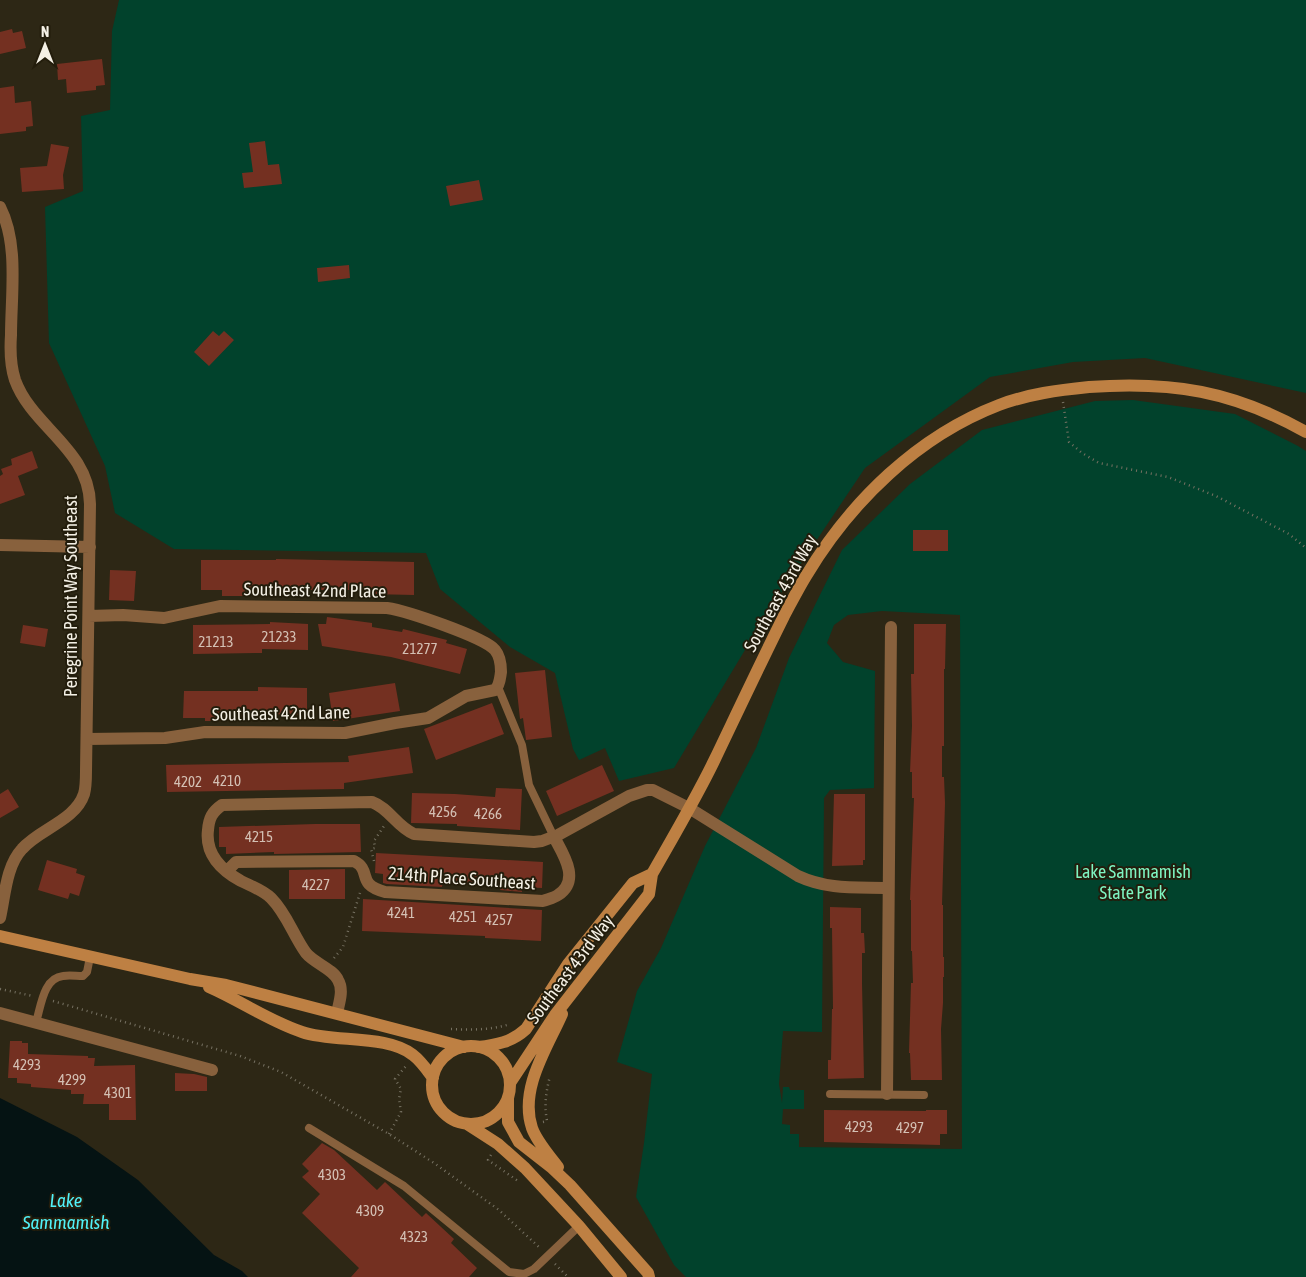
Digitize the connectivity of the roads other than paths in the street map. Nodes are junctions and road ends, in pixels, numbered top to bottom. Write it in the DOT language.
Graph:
graph roads {
  1 [pos="0,207"];
  2 [pos="1306,432"];
  3 [pos="0,545"];
  4 [pos="90,547"];
  5 [pos="89,616"];
  6 [pos="891,626"];
  7 [pos="498,687"];
  8 [pos="87,739"];
  9 [pos="689,808"];
  10 [pos="554,837"];
  11 [pos="227,871"];
  12 [pos="652,874"];
  13 [pos="888,888"];
  14 [pos="0,918"];
  15 [pos="0,936"];
  16 [pos="90,957"];
  17 [pos="190,979"];
  18 [pos="570,996"];
  19 [pos="0,1013"];
  20 [pos="337,1013"];
  21 [pos="36,1022"];
  22 [pos="464,1047"];
  23 [pos="478,1047"];
  24 [pos="212,1070"];
  25 [pos="433,1078"];
  26 [pos="510,1083"];
  27 [pos="830,1094"];
  28 [pos="887,1094"];
  29 [pos="924,1095"];
  30 [pos="508,1097"];
  31 [pos="467,1124"];
  32 [pos="309,1128"];
  33 [pos="570,1185"];
  34 [pos="579,1226"];
  35 [pos="621,1277"];
  36 [pos="649,1277"];
  1 -- 4 [label="street, Peregrine Point Way Southeast"];
  2 -- 9 [label="main road, Southeast 43rd Way"];
  3 -- 4 [label="street"];
  4 -- 5 [label="street, Peregrine Point Way Southeast"];
  5 -- 7 [label="street, Southeast 42nd Place"];
  5 -- 8 [label="street, Peregrine Point Way Southeast"];
  6 -- 13 [label="street"];
  7 -- 8 [label="street, Southeast 42nd Lane"];
  7 -- 10 [label="lane"];
  8 -- 14 [label="street, Peregrine Point Way Southeast"];
  9 -- 10 [label="street"];
  9 -- 12 [label="main road, Southeast 43rd Way"];
  9 -- 13 [label="street"];
  10 -- 11 [label="street, 214th Place Southeast"];
  10 -- 11 [label="street"];
  11 -- 20 [label="street"];
  12 -- 18 [label="main road, Southeast 43rd Way"];
  12 -- 23 [label="main road, Southeast 43rd Way"];
  13 -- 28 [label="street"];
  15 -- 16 [label="main road"];
  16 -- 17 [label="main road"];
  16 -- 21 [label="lane"];
  17 -- 20 [label="main road"];
  17 -- 25 [label="main road"];
  18 -- 26 [label="main road, Southeast 43rd Way"];
  18 -- 33 [label="main road"];
  19 -- 21 [label="street"];
  20 -- 22 [label="main road"];
  21 -- 24 [label="street"];
  22 -- 23 [label="main road"];
  22 -- 25 [label="main road"];
  23 -- 26 [label="main road"];
  25 -- 31 [label="main road"];
  26 -- 30 [label="main road"];
  27 -- 28 [label="lane"];
  28 -- 29 [label="lane"];
  30 -- 31 [label="main road"];
  30 -- 33 [label="main road"];
  31 -- 34 [label="main road"];
  32 -- 34 [label="lane"];
  33 -- 36 [label="main road"];
  34 -- 35 [label="main road"];
}
